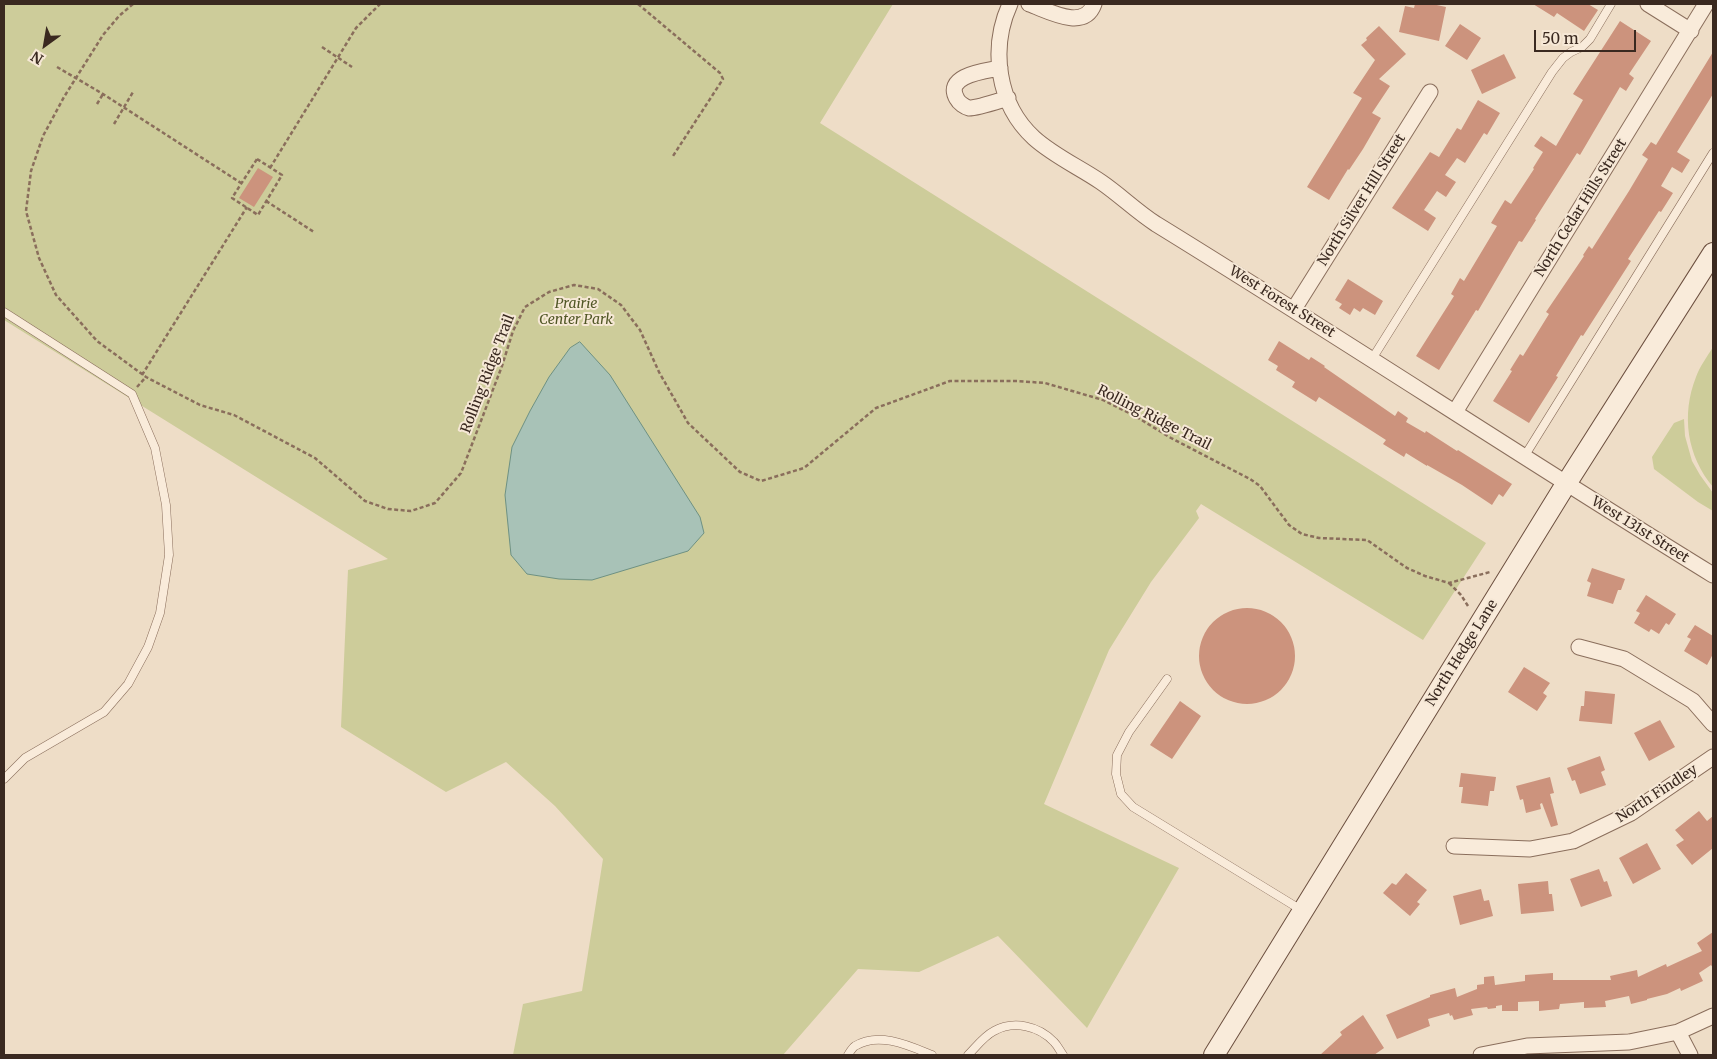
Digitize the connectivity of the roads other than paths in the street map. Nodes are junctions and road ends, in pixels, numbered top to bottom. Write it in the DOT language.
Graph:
graph roads {
  1 [pos="1010,4"];
  2 [pos="1029,4"];
  3 [pos="1094,4"];
  4 [pos="1611,4"];
  5 [pos="1648,4"];
  6 [pos="1706,4"];
  7 [pos="1691,31"];
  8 [pos="1000,68"];
  9 [pos="1430,92"];
  10 [pos="1010,102"];
  11 [pos="1713,153"];
  12 [pos="1713,253"];
  13 [pos="1294,309"];
  14 [pos="4,312"];
  15 [pos="1372,359"];
  16 [pos="1455,412"];
  17 [pos="1524,457"];
  18 [pos="1566,484"];
  19 [pos="1713,575"];
  20 [pos="1579,647"];
  21 [pos="1166,679"];
  22 [pos="1713,724"];
  23 [pos="1713,757"];
  24 [pos="4,779"];
  25 [pos="1454,846"];
  26 [pos="1303,911"];
  27 [pos="1713,1016"];
  28 [pos="1678,1032"];
  29 [pos="848,1055"];
  30 [pos="932,1055"];
  31 [pos="968,1055"];
  32 [pos="1063,1055"];
  33 [pos="1214,1055"];
  34 [pos="1481,1055"];
  35 [pos="1690,1055"];
  1 -- 8 [label="street, West Forest Street"];
  2 -- 3 [label="street"];
  4 -- 15 [label="lane"];
  5 -- 7 [label="street"];
  6 -- 7 [label="street, North Cedar Hills Street"];
  7 -- 16 [label="street, North Cedar Hills Street"];
  8 -- 10 [label="street, West Forest Street"];
  8 -- 10 [label="street"];
  9 -- 13 [label="street, North Silver Hill Street"];
  10 -- 13 [label="street, West Forest Street"];
  11 -- 17 [label="lane"];
  12 -- 18 [label="street, North Hedge Lane"];
  13 -- 15 [label="street, West Forest Street"];
  14 -- 24 [label="lane"];
  15 -- 16 [label="street, West Forest Street"];
  16 -- 17 [label="street, West Forest Street"];
  17 -- 18 [label="street, West Forest Street"];
  18 -- 19 [label="street, West 131st Street"];
  18 -- 26 [label="street, North Hedge Lane"];
  20 -- 22 [label="street"];
  21 -- 26 [label="lane"];
  23 -- 25 [label="street, North Findley"];
  26 -- 33 [label="street, North Hedge Lane"];
  27 -- 28 [label="street"];
  28 -- 34 [label="street"];
  28 -- 35 [label="street"];
  29 -- 30 [label="lane"];
  31 -- 32 [label="lane"];
}
